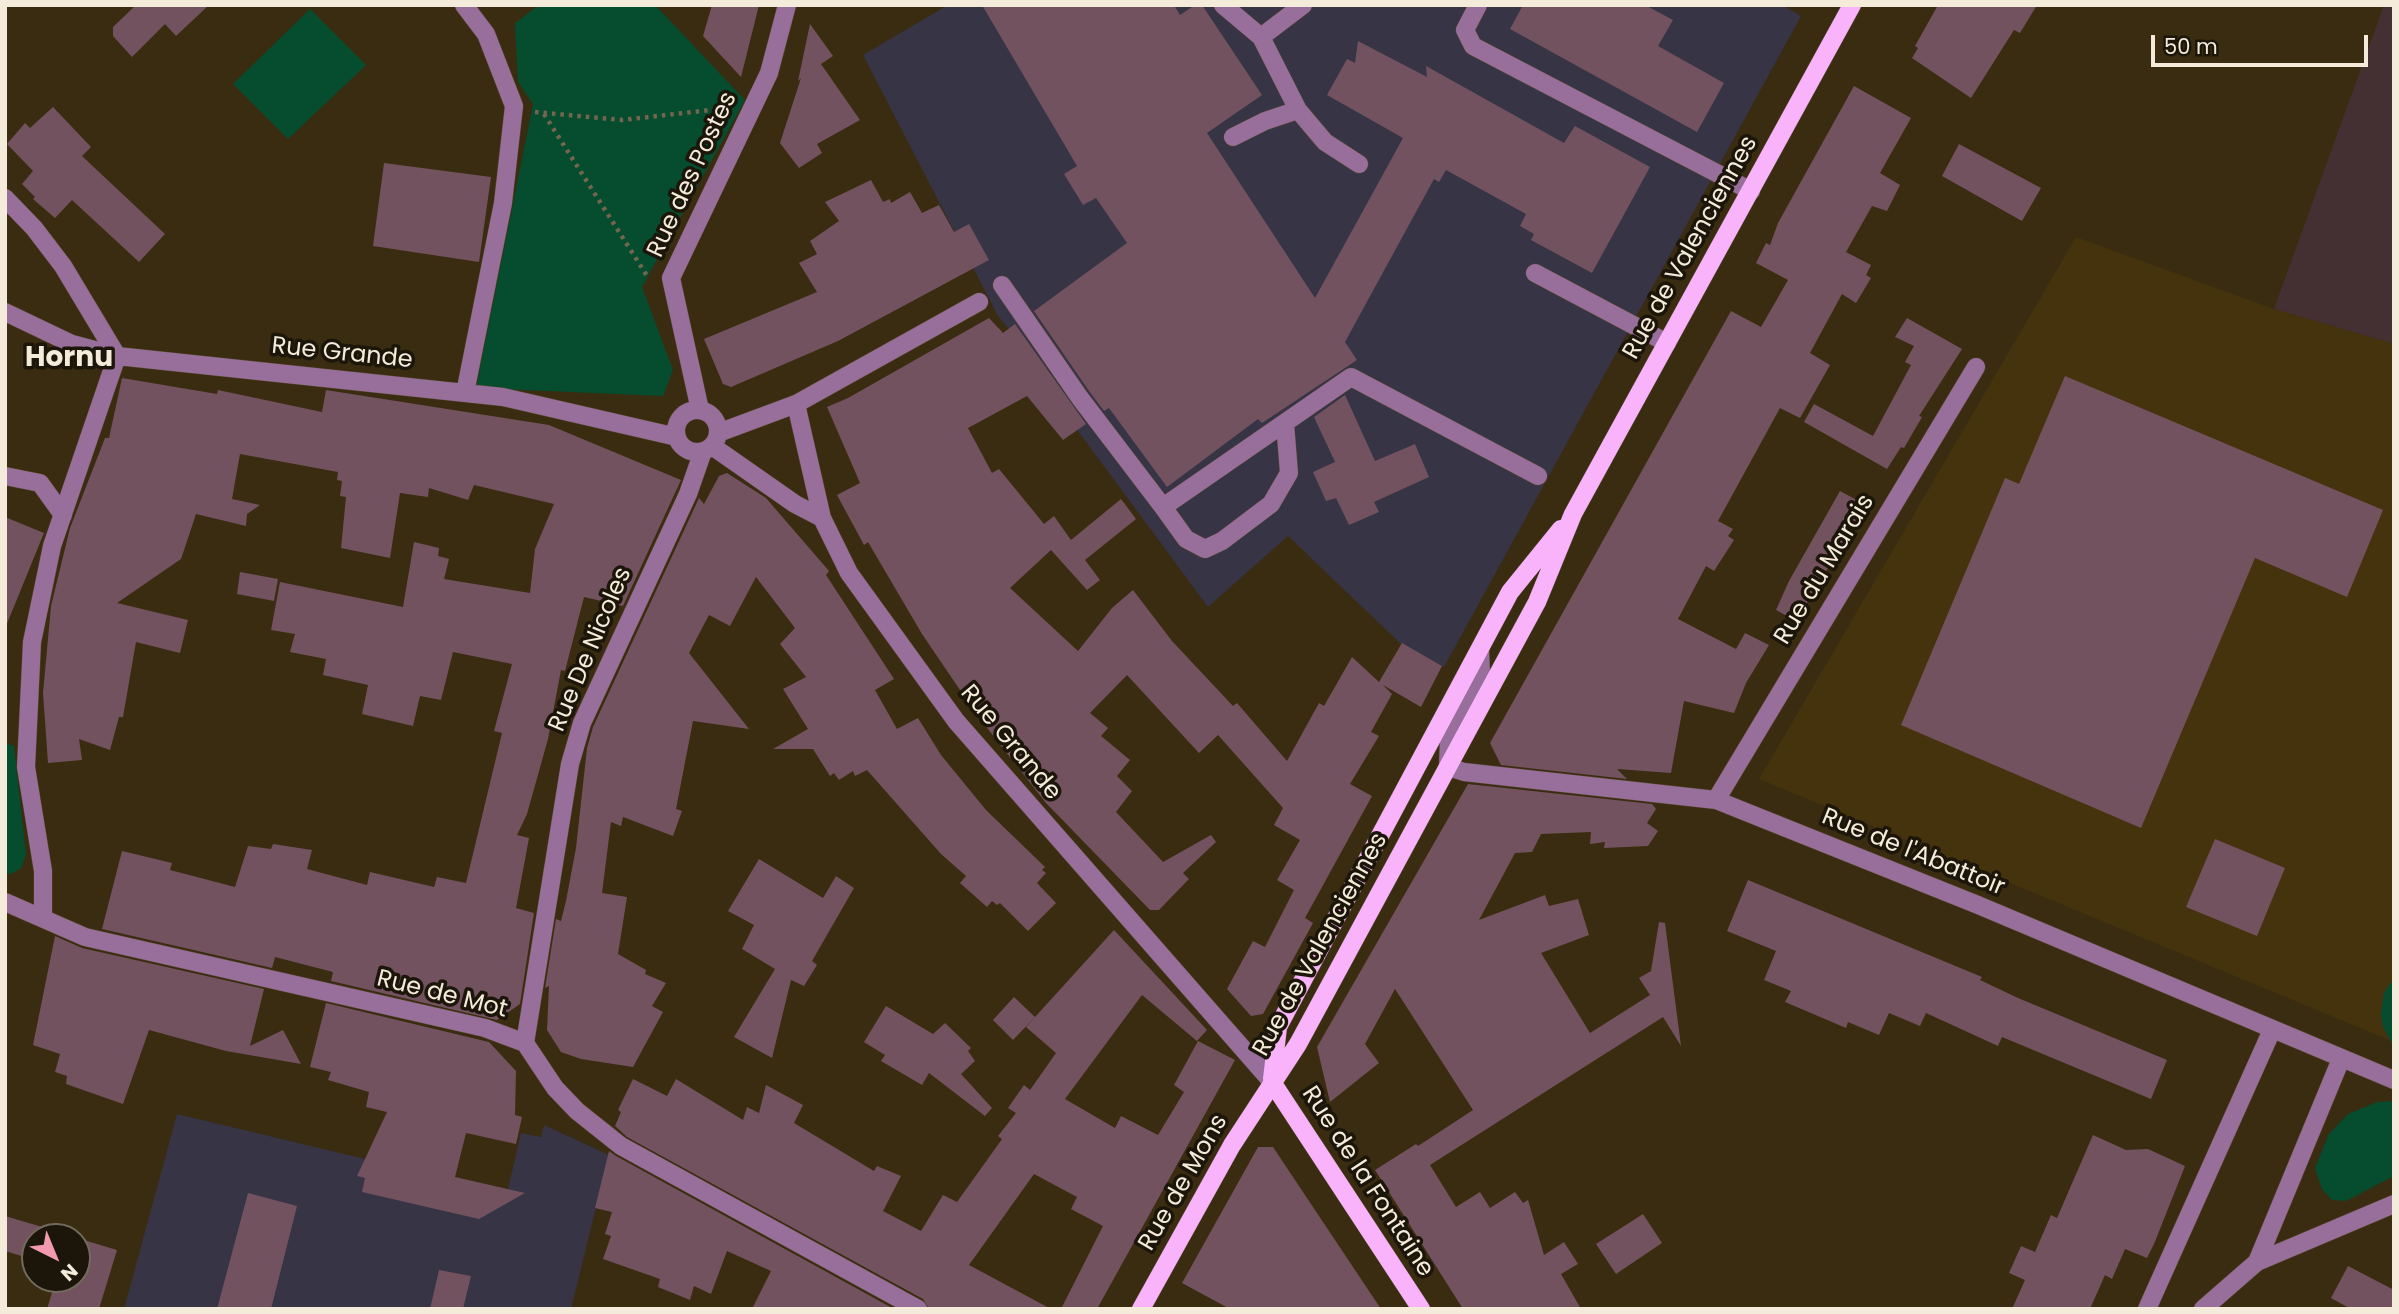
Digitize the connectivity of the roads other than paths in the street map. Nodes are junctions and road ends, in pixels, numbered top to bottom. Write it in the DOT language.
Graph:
graph roads {
  1 [pos="464,5"];
  2 [pos="787,5"];
  3 [pos="1223,5"];
  4 [pos="1303,5"];
  5 [pos="1478,5"];
  6 [pos="1852,5"];
  7 [pos="1261,37"];
  8 [pos="1298,110"];
  9 [pos="1233,137"];
  10 [pos="1359,164"];
  11 [pos="1751,191"];
  12 [pos="5,198"];
  13 [pos="1535,273"];
  14 [pos="1002,285"];
  15 [pos="979,302"];
  16 [pos="5,312"];
  17 [pos="1667,343"];
  18 [pos="117,356"];
  19 [pos="1976,367"];
  20 [pos="465,393"];
  21 [pos="796,404"];
  22 [pos="700,410"];
  23 [pos="1285,423"];
  24 [pos="677,437"];
  25 [pos="711,443"];
  26 [pos="1538,475"];
  27 [pos="5,476"];
  28 [pos="1163,507"];
  29 [pos="1573,514"];
  30 [pos="63,515"];
  31 [pos="822,518"];
  32 [pos="1480,649"];
  33 [pos="1448,767"];
  34 [pos="1716,800"];
  35 [pos="6,908"];
  36 [pos="43,918"];
  37 [pos="2272,1030"];
  38 [pos="525,1043"];
  39 [pos="2341,1059"];
  40 [pos="2394,1080"];
  41 [pos="1272,1082"];
  42 [pos="2394,1204"];
  43 [pos="2257,1262"];
  44 [pos="918,1309"];
  45 [pos="1141,1309"];
  46 [pos="1421,1309"];
  47 [pos="2147,1309"];
  48 [pos="2203,1309"];
  1 -- 20 [label="street"];
  2 -- 22 [label="street, Rue des Postes"];
  3 -- 7 [label="street"];
  4 -- 7 [label="street"];
  5 -- 11 [label="street"];
  6 -- 11 [label="main road, Rue de Valenciennes"];
  7 -- 8 [label="street"];
  8 -- 9 [label="street"];
  8 -- 10 [label="street"];
  11 -- 17 [label="main road, Rue de Valenciennes"];
  12 -- 18 [label="street"];
  13 -- 17 [label="street"];
  14 -- 28 [label="street"];
  15 -- 21 [label="street"];
  16 -- 18 [label="street, Rue Grande"];
  17 -- 29 [label="main road, Rue de Valenciennes"];
  18 -- 20 [label="street, Rue Grande"];
  18 -- 30 [label="street"];
  19 -- 34 [label="street, Rue du Marais"];
  20 -- 24 [label="street, Rue Grande"];
  21 -- 25 [label="street"];
  21 -- 31 [label="street"];
  22 -- 24 [label="street"];
  22 -- 25 [label="street, Rue Grande"];
  23 -- 26 [label="street"];
  23 -- 28 [label="street"];
  23 -- 28 [label="street"];
  24 -- 25 [label="street, Rue Grande"];
  25 -- 31 [label="street, Rue Grande"];
  25 -- 38 [label="street, Rue De Nicoles"];
  27 -- 30 [label="street"];
  29 -- 32 [label="main road, Rue de Valenciennes"];
  29 -- 33 [label="main road, Rue de Valenciennes"];
  30 -- 36 [label="street"];
  31 -- 41 [label="street, Rue Grande"];
  32 -- 33 [label="street"];
  32 -- 41 [label="main road, Rue de Valenciennes"];
  33 -- 34 [label="street, Rue de l'Abattoir"];
  33 -- 41 [label="main road, Rue de Valenciennes"];
  34 -- 37 [label="street, Rue de l'Abattoir"];
  35 -- 36 [label="street, Rue de Mot"];
  36 -- 38 [label="street, Rue de Mot"];
  37 -- 39 [label="street, Rue de l'Abattoir"];
  37 -- 47 [label="street"];
  38 -- 44 [label="street, Rue de Mot"];
  39 -- 40 [label="street, Rue de l'Abattoir"];
  39 -- 43 [label="street"];
  41 -- 45 [label="main road, Rue de Mons"];
  41 -- 46 [label="main road, Rue de la Fontaine"];
  42 -- 43 [label="street"];
  43 -- 48 [label="street"];
}
